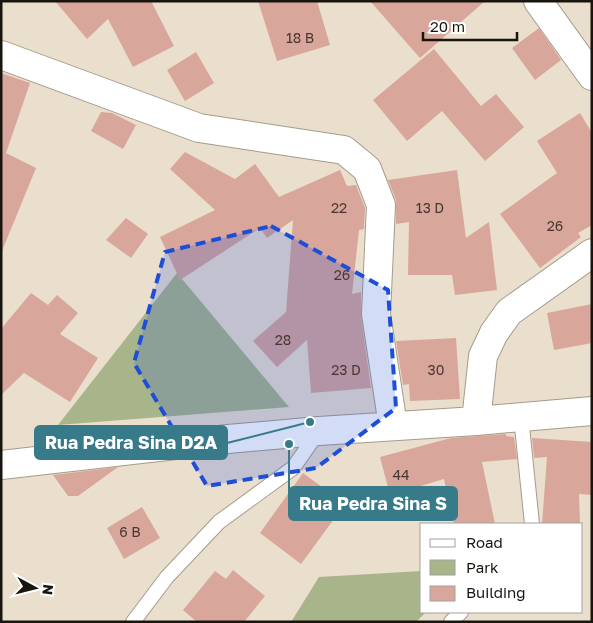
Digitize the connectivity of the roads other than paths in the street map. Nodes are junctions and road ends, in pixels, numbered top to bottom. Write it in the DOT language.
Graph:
graph roads {
  1 [pos="538,1"];
  2 [pos="1,55"];
  3 [pos="592,76"];
  4 [pos="592,253"];
  5 [pos="591,411"];
  6 [pos="521,417"];
  7 [pos="476,421"];
  8 [pos="393,426"];
  9 [pos="319,431"];
  10 [pos="1,465"];
  11 [pos="532,523"];
  12 [pos="460,613"];
  13 [pos="133,622"];
  14 [pos="451,622"];
  1 -- 3 [label="street"];
  2 -- 8 [label="street"];
  4 -- 7 [label="street"];
  5 -- 6 [label="street"];
  6 -- 7 [label="street"];
  6 -- 11 [label="lane"];
  7 -- 8 [label="street"];
  8 -- 9 [label="street"];
  9 -- 10 [label="street"];
  9 -- 13 [label="lane"];
  12 -- 14 [label="lane"];
}
